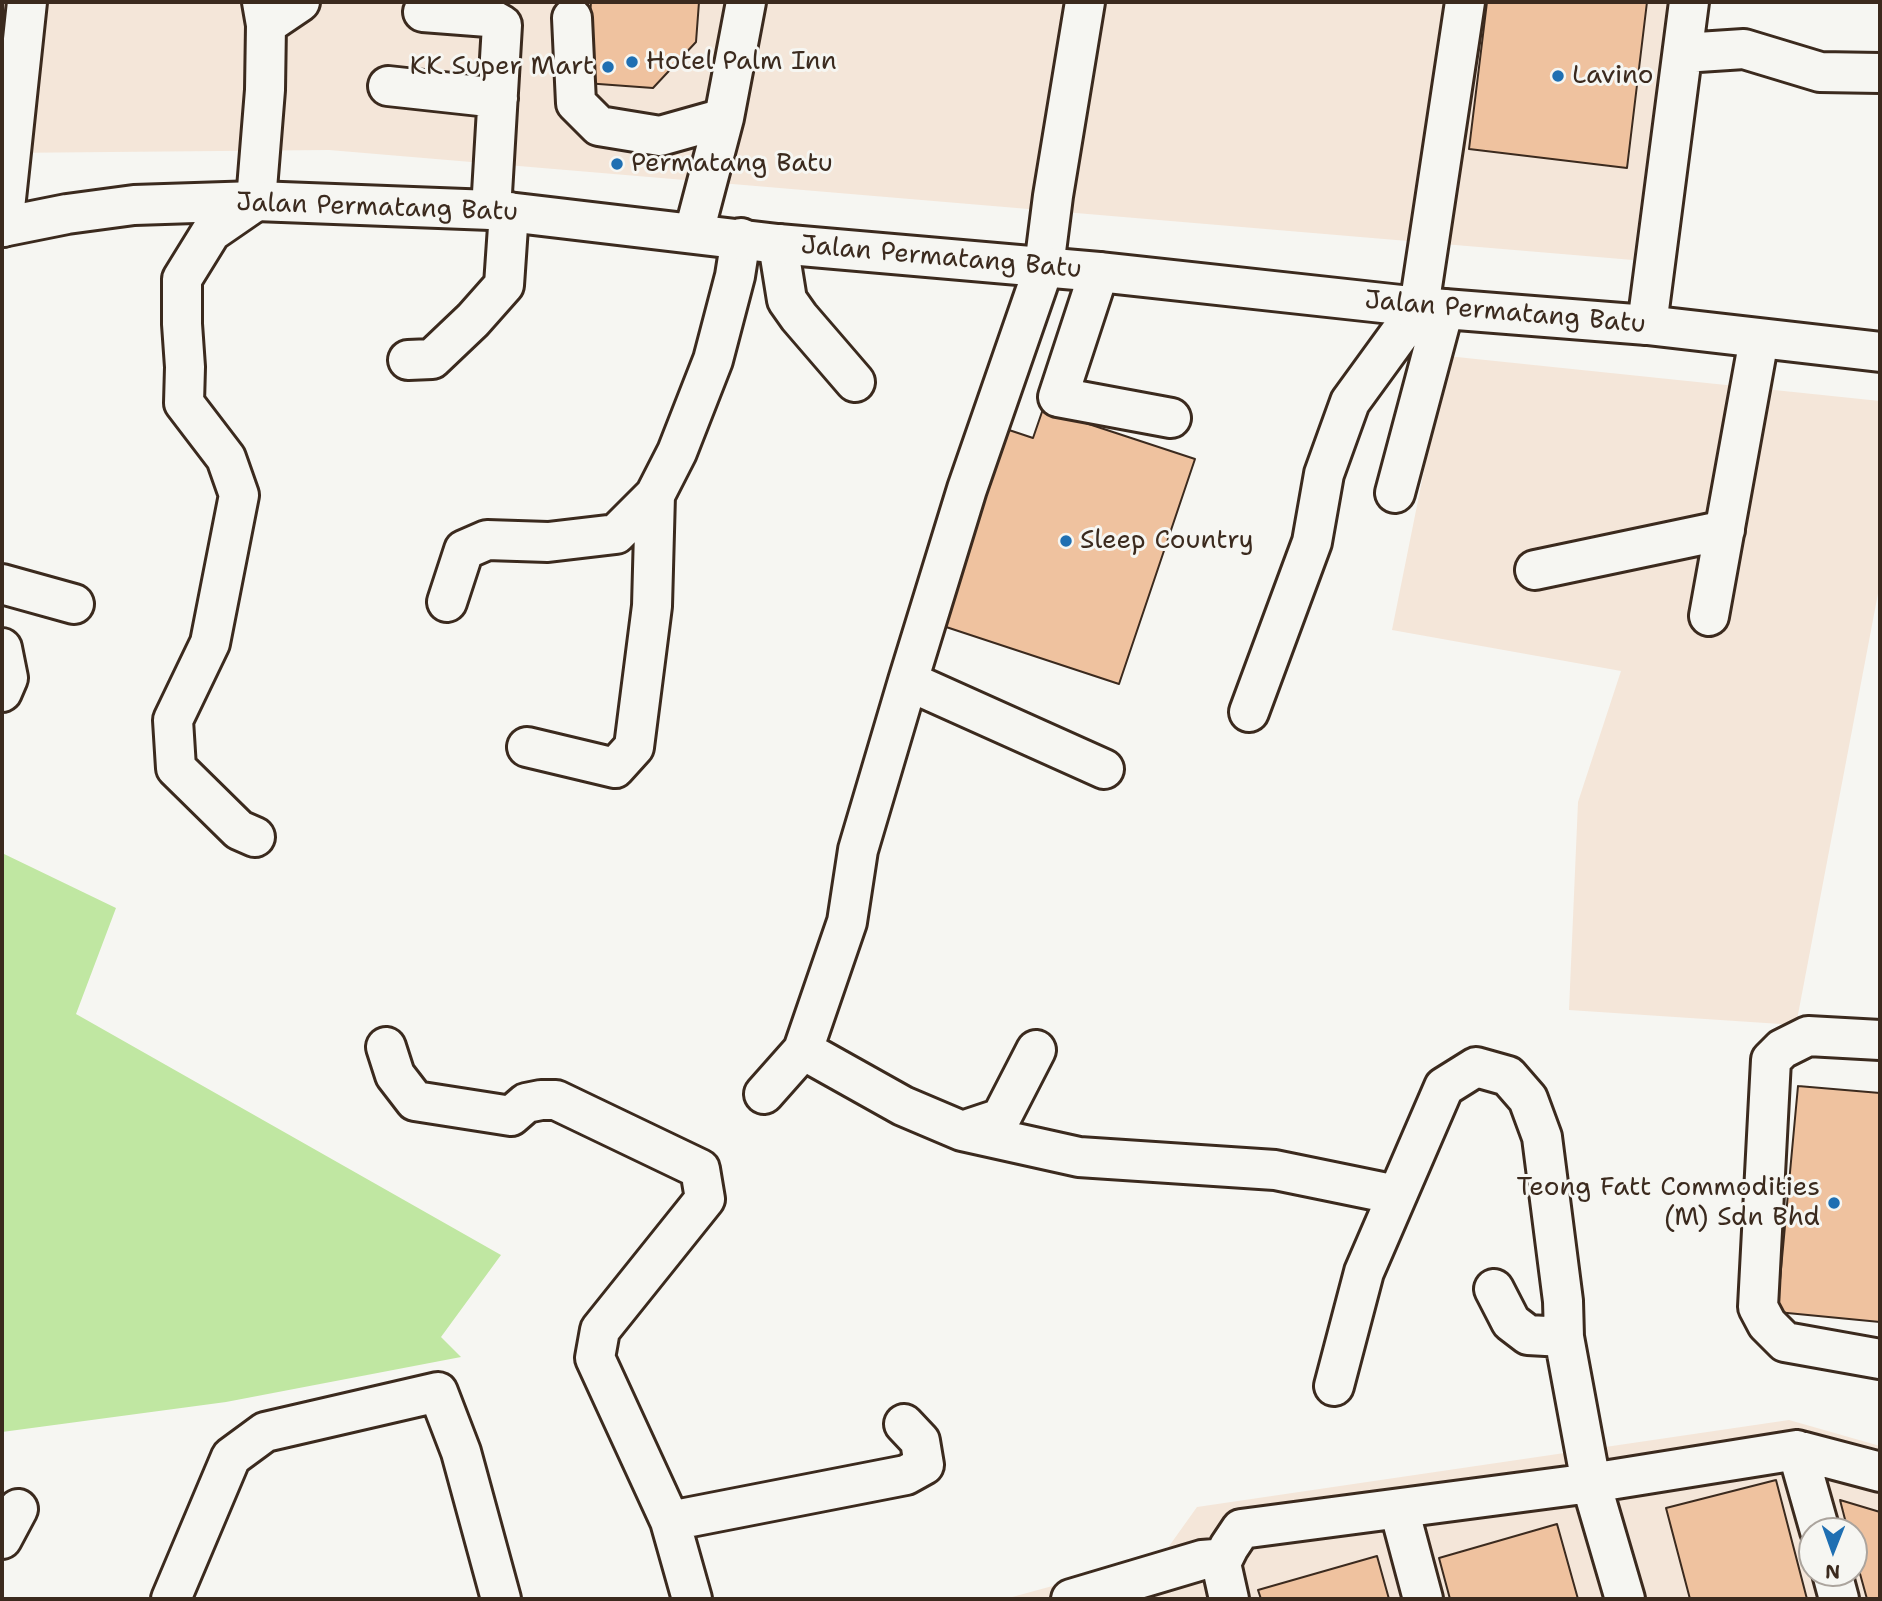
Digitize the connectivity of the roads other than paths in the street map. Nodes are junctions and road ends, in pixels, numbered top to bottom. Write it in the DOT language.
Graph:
graph roads {
  1 [pos="27,2"];
  2 [pos="300,2"];
  3 [pos="746,2"];
  4 [pos="1085,2"];
  5 [pos="1465,2"];
  6 [pos="1689,2"];
  7 [pos="423,12"];
  8 [pos="264,14"];
  9 [pos="572,18"];
  10 [pos="1683,53"];
  11 [pos="1880,73"];
  12 [pos="388,86"];
  13 [pos="498,98"];
  14 [pos="724,118"];
  15 [pos="256,201"];
  16 [pos="500,211"];
  17 [pos="2,227"];
  18 [pos="694,232"];
  19 [pos="741,238"];
  20 [pos="778,244"];
  21 [pos="1044,267"];
  22 [pos="1099,272"];
  23 [pos="1432,308"];
  24 [pos="1647,326"];
  25 [pos="1759,339"];
  26 [pos="1880,352"];
  27 [pos="408,360"];
  28 [pos="855,382"];
  29 [pos="1171,418"];
  30 [pos="1395,493"];
  31 [pos="655,495"];
  32 [pos="1725,530"];
  33 [pos="1535,570"];
  34 [pos="2,584"];
  35 [pos="447,603"];
  36 [pos="74,604"];
  37 [pos="1709,616"];
  38 [pos="2,648"];
  39 [pos="908,681"];
  40 [pos="2,692"];
  41 [pos="1250,712"];
  42 [pos="527,747"];
  43 [pos="1104,769"];
  44 [pos="255,837"];
  45 [pos="1880,1040"];
  46 [pos="386,1047"];
  47 [pos="803,1050"];
  48 [pos="1036,1050"];
  49 [pos="764,1094"];
  50 [pos="962,1131"];
  51 [pos="1397,1195"];
  52 [pos="1494,1289"];
  53 [pos="1564,1337"];
  54 [pos="1880,1359"];
  55 [pos="1334,1386"];
  56 [pos="904,1424"];
  57 [pos="1797,1450"];
  58 [pos="1880,1472"];
  59 [pos="1591,1483"];
  60 [pos="1399,1509"];
  61 [pos="1816,1517"];
  62 [pos="670,1521"];
  63 [pos="1222,1563"];
  64 [pos="171,1599"];
  65 [pos="501,1599"];
  66 [pos="692,1599"];
  67 [pos="1071,1599"];
  68 [pos="1229,1599"];
  69 [pos="1423,1599"];
  70 [pos="1625,1599"];
  1 -- 17 [label="street"];
  2 -- 8 [label="street"];
  3 -- 14 [label="street"];
  4 -- 21 [label="street"];
  5 -- 23 [label="street"];
  6 -- 10 [label="street"];
  7 -- 13 [label="street"];
  8 -- 15 [label="street"];
  9 -- 14 [label="street"];
  10 -- 11 [label="street"];
  10 -- 24 [label="street"];
  12 -- 13 [label="street"];
  13 -- 16 [label="street"];
  14 -- 18 [label="street"];
  15 -- 16 [label="street, Jalan Permatang Batu"];
  15 -- 17 [label="street, Jalan Permatang Batu"];
  15 -- 44 [label="street"];
  16 -- 18 [label="street, Jalan Permatang Batu"];
  16 -- 27 [label="street"];
  18 -- 19 [label="street, Jalan Permatang Batu"];
  19 -- 20 [label="street, Jalan Permatang Batu"];
  19 -- 31 [label="street"];
  20 -- 21 [label="street, Jalan Permatang Batu"];
  20 -- 28 [label="street"];
  21 -- 22 [label="street, Jalan Permatang Batu"];
  21 -- 39 [label="street"];
  22 -- 23 [label="street, Jalan Permatang Batu"];
  22 -- 29 [label="street"];
  23 -- 24 [label="street, Jalan Permatang Batu"];
  23 -- 30 [label="street"];
  23 -- 41 [label="street"];
  24 -- 25 [label="street, Jalan Permatang Batu"];
  25 -- 26 [label="street, Jalan Permatang Batu"];
  25 -- 32 [label="street"];
  31 -- 35 [label="street"];
  31 -- 42 [label="street"];
  32 -- 33 [label="street"];
  32 -- 37 [label="street"];
  34 -- 36 [label="street"];
  38 -- 40 [label="street"];
  39 -- 43 [label="street"];
  39 -- 47 [label="street"];
  45 -- 54 [label="street"];
  46 -- 62 [label="street"];
  47 -- 49 [label="street"];
  47 -- 50 [label="street"];
  48 -- 50 [label="street"];
  50 -- 51 [label="street"];
  51 -- 53 [label="street"];
  51 -- 55 [label="street"];
  52 -- 53 [label="street"];
  53 -- 59 [label="street"];
  56 -- 62 [label="street"];
  57 -- 58 [label="street"];
  57 -- 59 [label="street"];
  57 -- 61 [label="street"];
  59 -- 60 [label="street"];
  59 -- 70 [label="street"];
  60 -- 63 [label="street"];
  60 -- 69 [label="street"];
  62 -- 66 [label="street"];
  63 -- 67 [label="street"];
  63 -- 68 [label="street"];
  64 -- 65 [label="street"];
}
